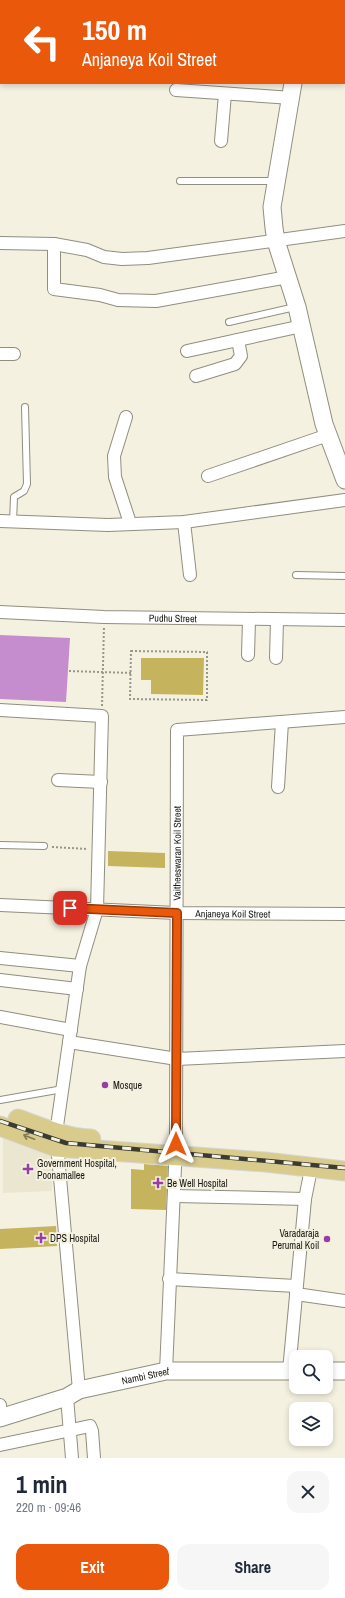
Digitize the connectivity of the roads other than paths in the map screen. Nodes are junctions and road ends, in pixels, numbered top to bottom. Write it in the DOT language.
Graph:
graph roads {
  1 [pos="176,90"];
  2 [pos="293,90"];
  3 [pos="225,94"];
  4 [pos="221,140"];
  5 [pos="180,181"];
  6 [pos="276,181"];
  7 [pos="345,231"];
  8 [pos="276,241"];
  9 [pos="0,242"];
  10 [pos="54,244"];
  11 [pos="288,277"];
  12 [pos="297,307"];
  13 [pos="229,322"];
  14 [pos="302,326"];
  15 [pos="238,340"];
  16 [pos="187,352"];
  17 [pos="0,354"];
  18 [pos="14,354"];
  19 [pos="196,376"];
  20 [pos="25,406"];
  21 [pos="126,417"];
  22 [pos="328,435"];
  23 [pos="208,476"];
  24 [pos="345,480"];
  25 [pos="345,500"];
  26 [pos="0,521"];
  27 [pos="13,522"];
  28 [pos="184,522"];
  29 [pos="130,523"];
  30 [pos="190,575"];
  31 [pos="296,575"];
  32 [pos="345,576"];
  33 [pos="0,612"];
  34 [pos="249,620"];
  35 [pos="277,620"];
  36 [pos="345,620"];
  37 [pos="248,655"];
  38 [pos="276,658"];
  39 [pos="0,710"];
  40 [pos="345,717"];
  41 [pos="282,722"];
  42 [pos="58,780"];
  43 [pos="100,782"];
  44 [pos="278,787"];
  45 [pos="0,845"];
  46 [pos="44,846"];
  47 [pos="0,905"];
  48 [pos="97,909"];
  49 [pos="177,913"];
  50 [pos="345,914"];
  51 [pos="0,958"];
  52 [pos="80,966"];
  53 [pos="0,980"];
  54 [pos="77,989"];
  55 [pos="0,1017"];
  56 [pos="70,1036"];
  57 [pos="345,1051"];
  58 [pos="176,1058"];
  59 [pos="63,1089"];
  60 [pos="0,1100"];
  61 [pos="0,1113"];
  62 [pos="0,1126"];
  63 [pos="56,1140"];
  64 [pos="176,1150"];
  65 [pos="345,1158"];
  66 [pos="311,1169"];
  67 [pos="345,1172"];
  68 [pos="175,1196"];
  69 [pos="305,1199"];
  70 [pos="169,1279"];
  71 [pos="296,1290"];
  72 [pos="345,1301"];
  73 [pos="293,1350"];
  74 [pos="166,1371"];
  75 [pos="289,1371"];
  76 [pos="333,1371"];
  77 [pos="345,1371"];
  78 [pos="73,1394"];
  79 [pos="0,1413"];
  80 [pos="70,1429"];
  81 [pos="0,1445"];
  82 [pos="72,1458"];
  83 [pos="94,1458"];
  1 -- 3 [label="street"];
  2 -- 3 [label="street"];
  2 -- 6 [label="street"];
  3 -- 4 [label="street"];
  5 -- 6 [label="lane"];
  6 -- 8 [label="street"];
  7 -- 8 [label="street"];
  8 -- 10 [label="street"];
  8 -- 11 [label="street"];
  9 -- 10 [label="street"];
  10 -- 11 [label="street"];
  11 -- 12 [label="street"];
  12 -- 13 [label="lane"];
  12 -- 14 [label="street"];
  14 -- 15 [label="street"];
  14 -- 22 [label="street"];
  15 -- 16 [label="street"];
  15 -- 19 [label="street"];
  17 -- 18 [label="street"];
  20 -- 27 [label="lane"];
  21 -- 29 [label="street"];
  22 -- 23 [label="street"];
  22 -- 24 [label="street"];
  25 -- 28 [label="street"];
  26 -- 27 [label="street"];
  27 -- 29 [label="street"];
  28 -- 29 [label="street"];
  28 -- 30 [label="street"];
  31 -- 32 [label="lane"];
  33 -- 34 [label="street, Pudhu Street"];
  34 -- 35 [label="street, Pudhu Street"];
  34 -- 37 [label="street"];
  35 -- 36 [label="street, Pudhu Street"];
  35 -- 38 [label="street"];
  39 -- 43 [label="street"];
  40 -- 41 [label="street"];
  41 -- 44 [label="street"];
  41 -- 49 [label="street, Vaitheeswaran Koil Street"];
  42 -- 43 [label="street"];
  43 -- 48 [label="street"];
  45 -- 46 [label="lane"];
  47 -- 48 [label="street, Anjaneya Koil Street"];
  48 -- 49 [label="street, Anjaneya Koil Street"];
  48 -- 52 [label="street"];
  49 -- 50 [label="street, Anjaneya Koil Street"];
  49 -- 58 [label="street, Vaitheeswaran Koil Street"];
  51 -- 52 [label="street"];
  52 -- 54 [label="street"];
  53 -- 54 [label="street"];
  54 -- 56 [label="street"];
  55 -- 56 [label="street"];
  56 -- 58 [label="street"];
  56 -- 59 [label="street"];
  57 -- 58 [label="street"];
  58 -- 64 [label="street, Vaitheeswaran Koil Street"];
  59 -- 60 [label="lane"];
  59 -- 63 [label="street"];
  61 -- 63 [label="main road"];
  63 -- 62 [label="main road, one-way"];
  63 -- 64 [label="main road"];
  63 -- 78 [label="street"];
  64 -- 65 [label="main road"];
  64 -- 66 [label="main road"];
  64 -- 68 [label="street, Vaitheeswaran Koil Street"];
  66 -- 67 [label="main road"];
  66 -- 69 [label="street"];
  68 -- 69 [label="street"];
  68 -- 70 [label="street, Vaitheeswaran Koil Street"];
  69 -- 71 [label="street"];
  70 -- 71 [label="street"];
  70 -- 74 [label="street, Vaitheeswaran Koil Street"];
  71 -- 72 [label="street"];
  71 -- 73 [label="street"];
  74 -- 75 [label="street, Nambi Street"];
  74 -- 78 [label="street, Nambi Street"];
  76 -- 77 [label="street"];
  78 -- 79 [label="street, Nambi Street"];
  78 -- 80 [label="street"];
  80 -- 81 [label="street"];
  80 -- 82 [label="street"];
  80 -- 83 [label="street"];
}
